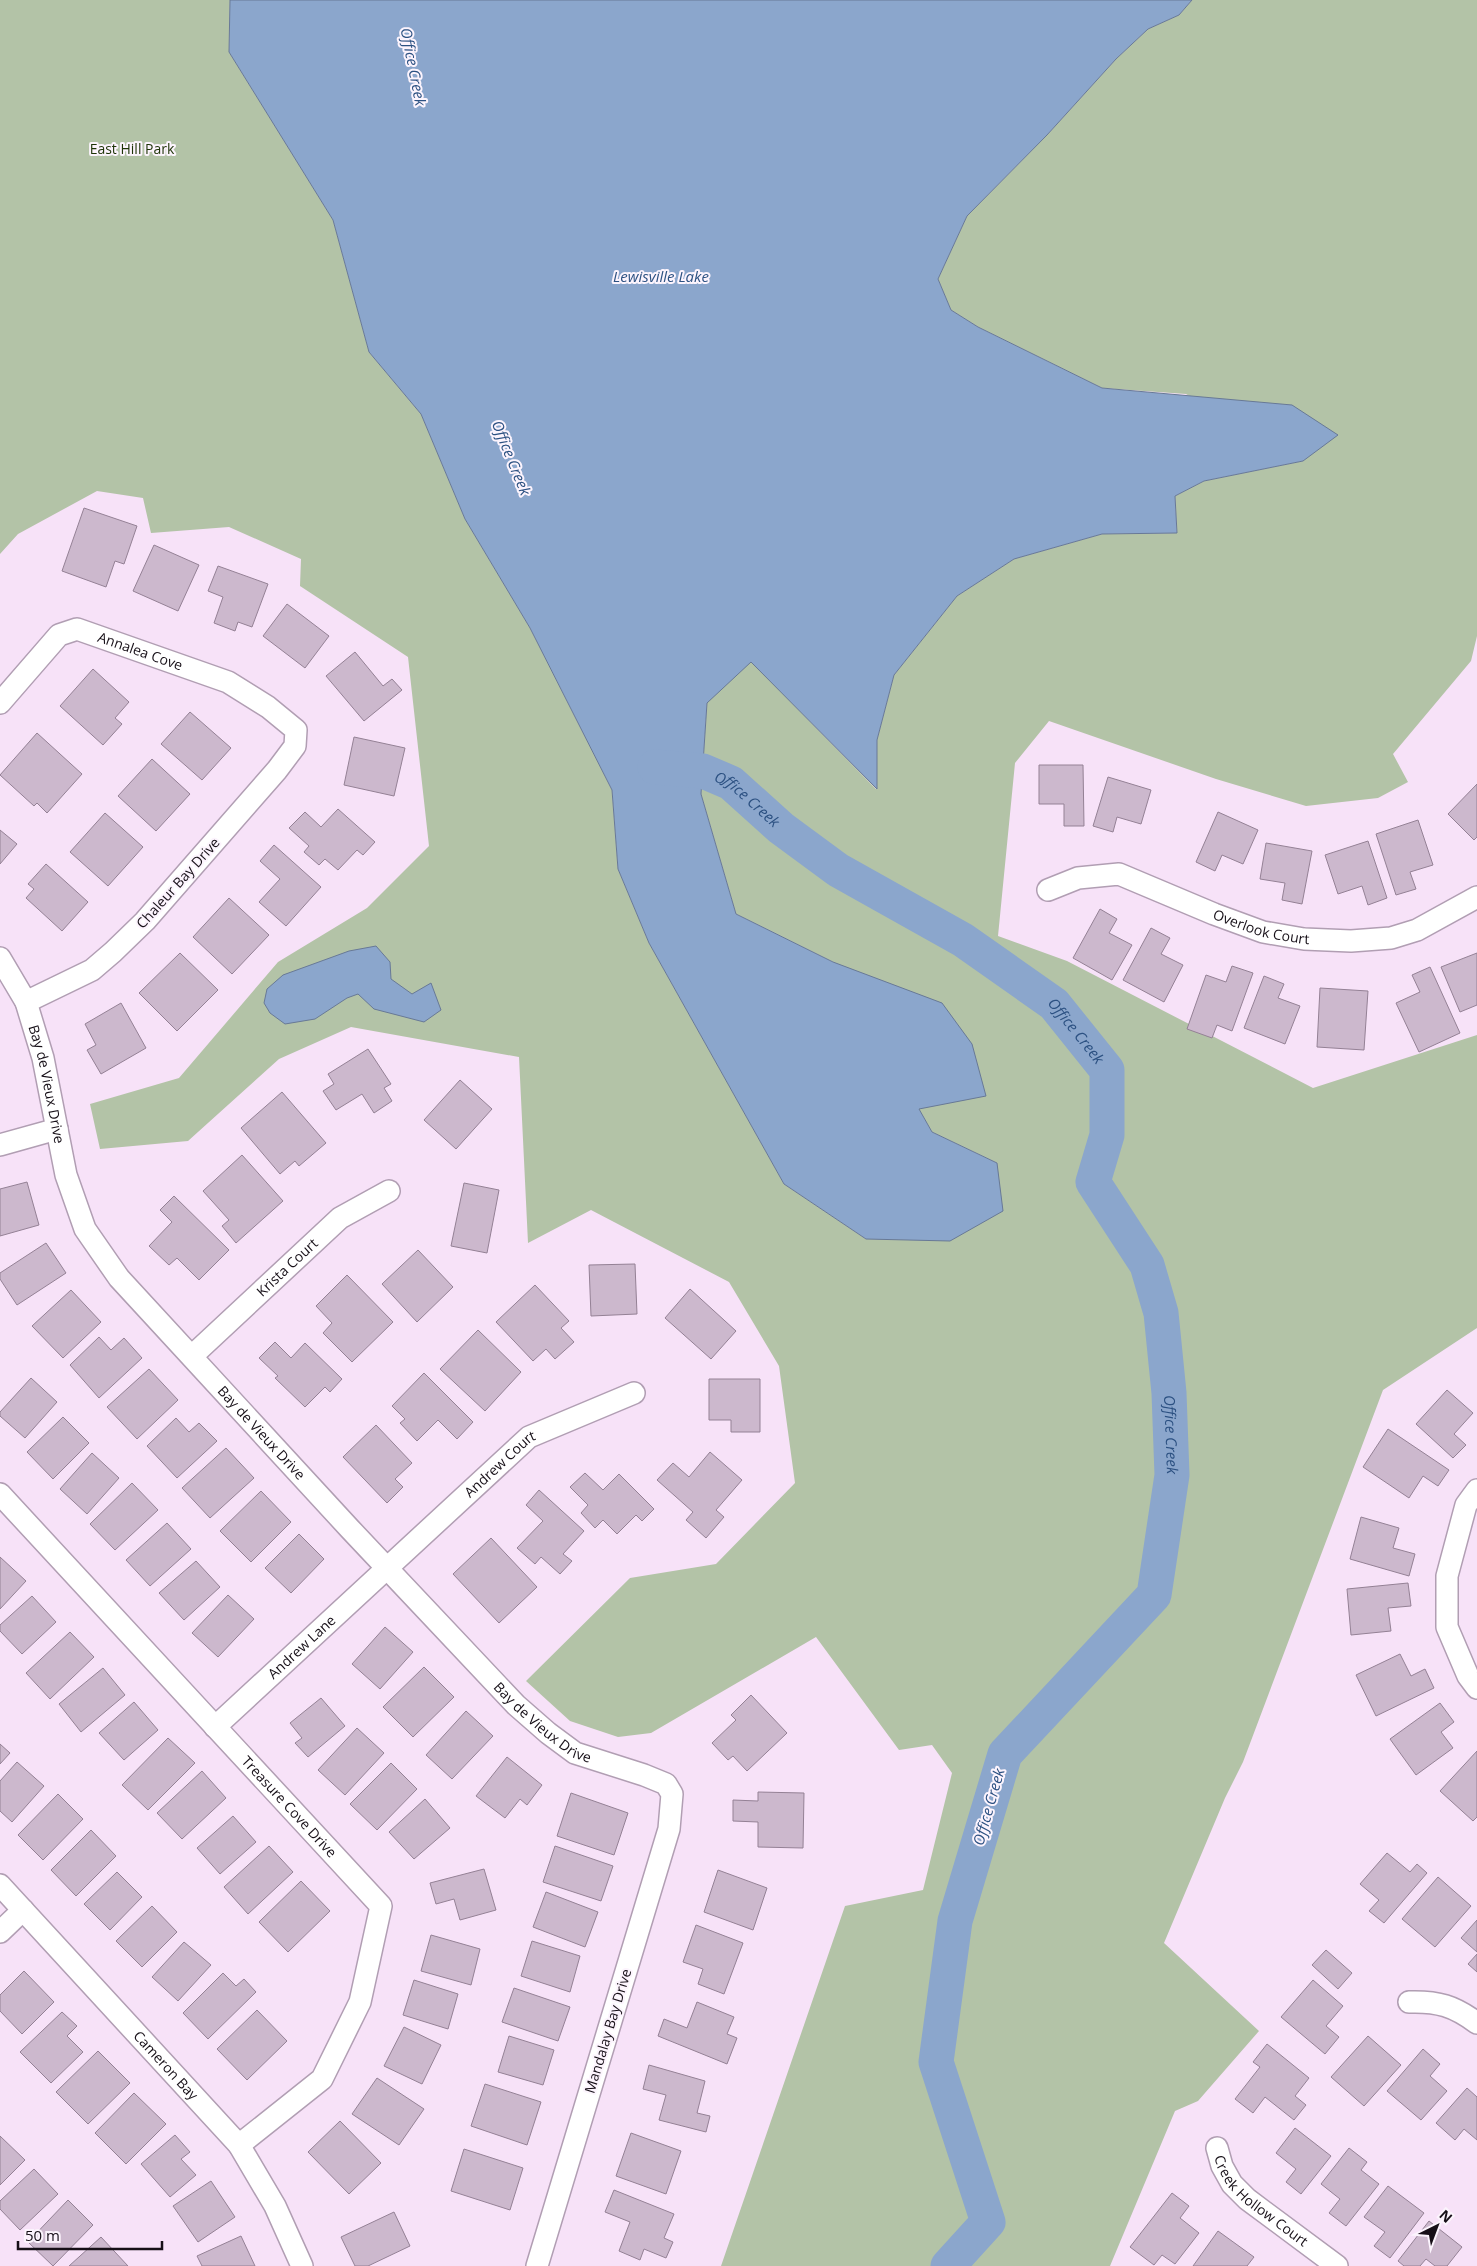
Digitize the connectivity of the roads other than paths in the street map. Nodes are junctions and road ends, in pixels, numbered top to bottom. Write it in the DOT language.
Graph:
graph roads {
  1 [pos="0,703"];
  2 [pos="296,730"];
  3 [pos="1048,890"];
  4 [pos="1477,897"];
  5 [pos="0,958"];
  6 [pos="26,1002"];
  7 [pos="57,1129"];
  8 [pos="0,1145"];
  9 [pos="390,1191"];
  10 [pos="192,1356"];
  11 [pos="634,1393"];
  12 [pos="1477,1490"];
  13 [pos="0,1494"];
  14 [pos="388,1569"];
  15 [pos="1477,1688"];
  16 [pos="215,1727"];
  17 [pos="672,1794"];
  18 [pos="0,1885"];
  19 [pos="24,1910"];
  20 [pos="0,1932"];
  21 [pos="1409,2002"];
  22 [pos="1477,2023"];
  23 [pos="239,2145"];
  24 [pos="1217,2148"];
  25 [pos="302,2266"];
  26 [pos="537,2266"];
  27 [pos="1337,2266"];
  1 -- 2 [label="street, Annalea Cove"];
  2 -- 6 [label="street, Chaleur Bay Drive"];
  3 -- 4 [label="street, Overlook Court"];
  5 -- 6 [label="street, Bay de Vieux Drive"];
  6 -- 7 [label="street, Bay de Vieux Drive"];
  7 -- 8 [label="street"];
  7 -- 10 [label="street, Bay de Vieux Drive"];
  9 -- 10 [label="street, Krista Court"];
  10 -- 14 [label="street, Bay de Vieux Drive"];
  11 -- 14 [label="street, Andrew Court"];
  12 -- 15 [label="street"];
  13 -- 16 [label="street, Treasure Cove Drive"];
  14 -- 16 [label="street, Andrew Lane"];
  14 -- 17 [label="street, Bay de Vieux Drive"];
  16 -- 23 [label="street, Treasure Cove Drive"];
  17 -- 26 [label="street, Mandalay Bay Drive"];
  18 -- 19 [label="street, Cameron Bay"];
  19 -- 20 [label="street"];
  19 -- 23 [label="street, Cameron Bay"];
  21 -- 22 [label="street"];
  23 -- 25 [label="street, Cameron Bay"];
  24 -- 27 [label="street, Creek Hollow Court"];
}
